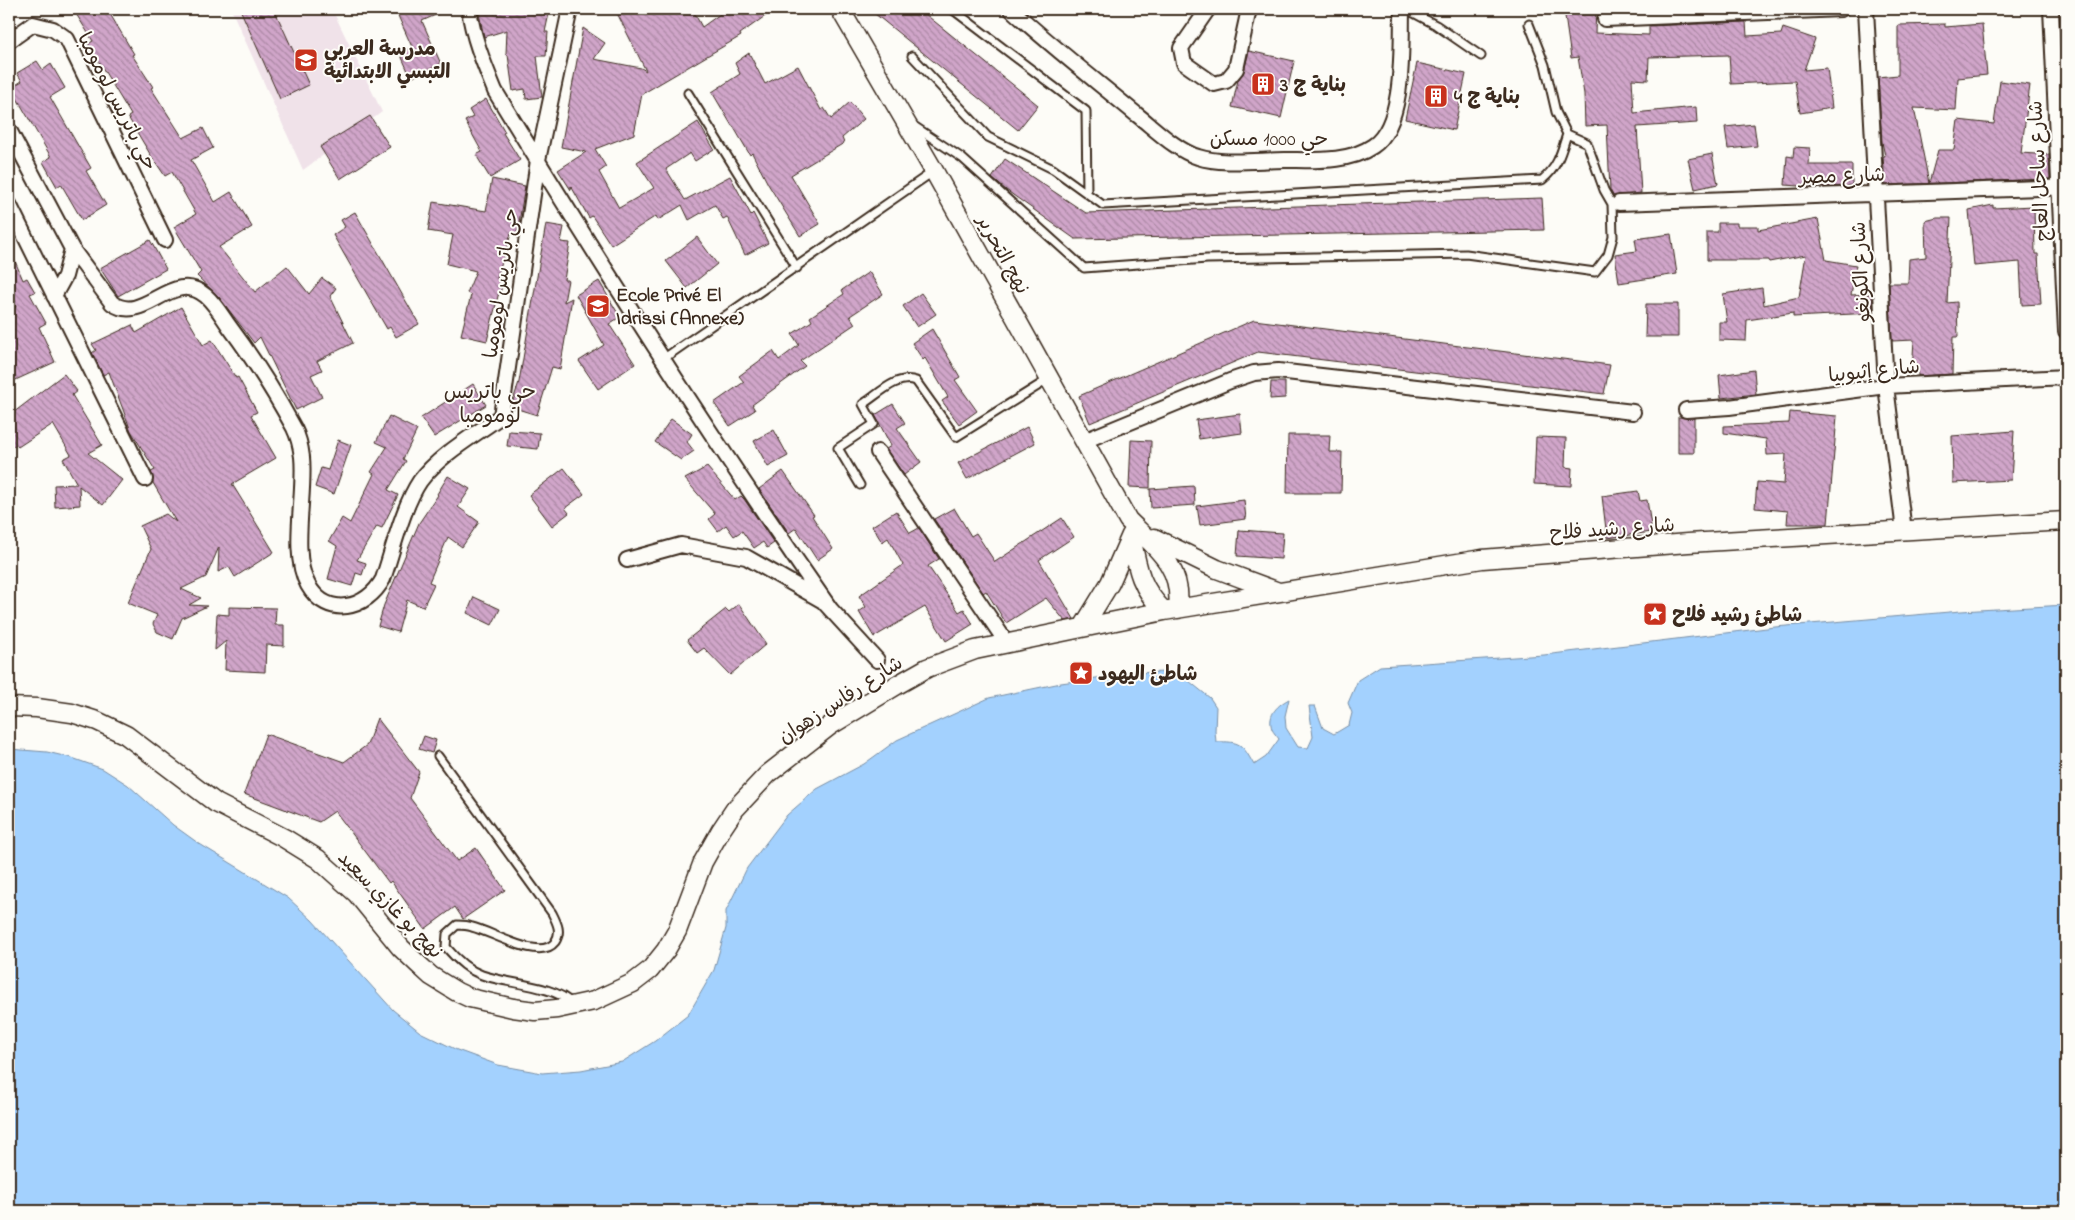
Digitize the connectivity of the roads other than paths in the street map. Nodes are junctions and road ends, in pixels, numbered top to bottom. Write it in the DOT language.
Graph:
graph roads {
  1 [pos="469,9"];
  2 [pos="570,9"];
  3 [pos="840,9"];
  4 [pos="952,9"];
  5 [pos="1011,9"];
  6 [pos="1208,9"];
  7 [pos="1249,9"];
  8 [pos="1402,9"];
  9 [pos="1406,9"];
  10 [pos="1841,9"];
  11 [pos="1866,9"];
  12 [pos="2051,9"];
  13 [pos="1605,19"];
  14 [pos="1529,24"];
  15 [pos="9,41"];
  16 [pos="912,56"];
  17 [pos="1481,56"];
  18 [pos="688,93"];
  19 [pos="904,118"];
  20 [pos="9,130"];
  21 [pos="1567,134"];
  22 [pos="538,160"];
  23 [pos="934,171"];
  24 [pos="2063,187"];
  25 [pos="1087,193"];
  26 [pos="1876,194"];
  27 [pos="1620,203"];
  28 [pos="9,204"];
  29 [pos="165,240"];
  30 [pos="72,249"];
  31 [pos="797,268"];
  32 [pos="54,296"];
  33 [pos="2066,331"];
  34 [pos="663,359"];
  35 [pos="2066,377"];
  36 [pos="1049,379"];
  37 [pos="1886,386"];
  38 [pos="1686,410"];
  39 [pos="1633,412"];
  40 [pos="1084,441"];
  41 [pos="878,452"];
  42 [pos="145,479"];
  43 [pos="860,485"];
  44 [pos="2066,521"];
  45 [pos="1132,528"];
  46 [pos="1904,531"];
  47 [pos="627,560"];
  48 [pos="1279,592"];
  49 [pos="831,610"];
  50 [pos="1171,610"];
  51 [pos="1083,627"];
  52 [pos="1006,642"];
  53 [pos="877,660"];
  54 [pos="9,707"];
  55 [pos="438,756"];
  56 [pos="650,970"];
  57 [pos="574,1006"];
  1 -- 22 [label="street"];
  2 -- 22 [label="street, حي باتريس لومومبا"];
  3 -- 19 [label="street, نهج التحرير"];
  4 -- 25 [label="lane"];
  5 -- 8 [label="street, حي 1000 مسكن"];
  6 -- 7 [label="street"];
  9 -- 17 [label="lane"];
  10 -- 13 [label="street"];
  11 -- 26 [label="street, شارع الكونغو"];
  12 -- 24 [label="street, شارع ساحل العاج"];
  14 -- 21 [label="lane"];
  15 -- 29 [label="street, حي باتريس لومومبا"];
  16 -- 25 [label="lane"];
  18 -- 31 [label="lane"];
  19 -- 21 [label="lane"];
  19 -- 23 [label="street, نهج التحرير"];
  20 -- 30 [label="street, حي باتريس لومومبا"];
  21 -- 25 [label="lane"];
  22 -- 30 [label="street, حي باتريس لومومبا"];
  22 -- 34 [label="street"];
  23 -- 31 [label="lane"];
  23 -- 36 [label="street, نهج التحرير"];
  24 -- 26 [label="street, شارع مصر"];
  24 -- 33 [label="street, شارع ساحل العاج"];
  26 -- 27 [label="street, شارع مصر"];
  26 -- 37 [label="street, شارع الكونغو"];
  28 -- 32 [label="street"];
  30 -- 32 [label="street"];
  31 -- 34 [label="lane"];
  32 -- 42 [label="street"];
  34 -- 49 [label="street"];
  35 -- 37 [label="street, شارع إثيوبيا"];
  36 -- 40 [label="street, نهج التحرير"];
  36 -- 43 [label="lane"];
  37 -- 38 [label="street, شارع إثيوبيا"];
  37 -- 46 [label="street, شارع الكونغو"];
  39 -- 40 [label="street"];
  40 -- 45 [label="street, نهج التحرير"];
  41 -- 52 [label="street"];
  44 -- 46 [label="street, شارع رشيد فلاح"];
  45 -- 48 [label="street"];
  45 -- 50 [label="street, نهج التحرير"];
  45 -- 50 [label="street, نهج التحرير"];
  45 -- 51 [label="street"];
  46 -- 48 [label="street, شارع رشيد فلاح"];
  47 -- 49 [label="street"];
  48 -- 50 [label="street, شارع رشيد فلاح"];
  49 -- 53 [label="street"];
  50 -- 51 [label="street, شارع رفاس زهوان"];
  51 -- 52 [label="street, شارع رفاس زهوان"];
  52 -- 56 [label="street, شارع رفاس زهوان"];
  54 -- 57 [label="street, نهج بو غازي سعيد"];
  55 -- 57 [label="lane"];
  56 -- 57 [label="street, نهج بو غازي سعيد"];
}
